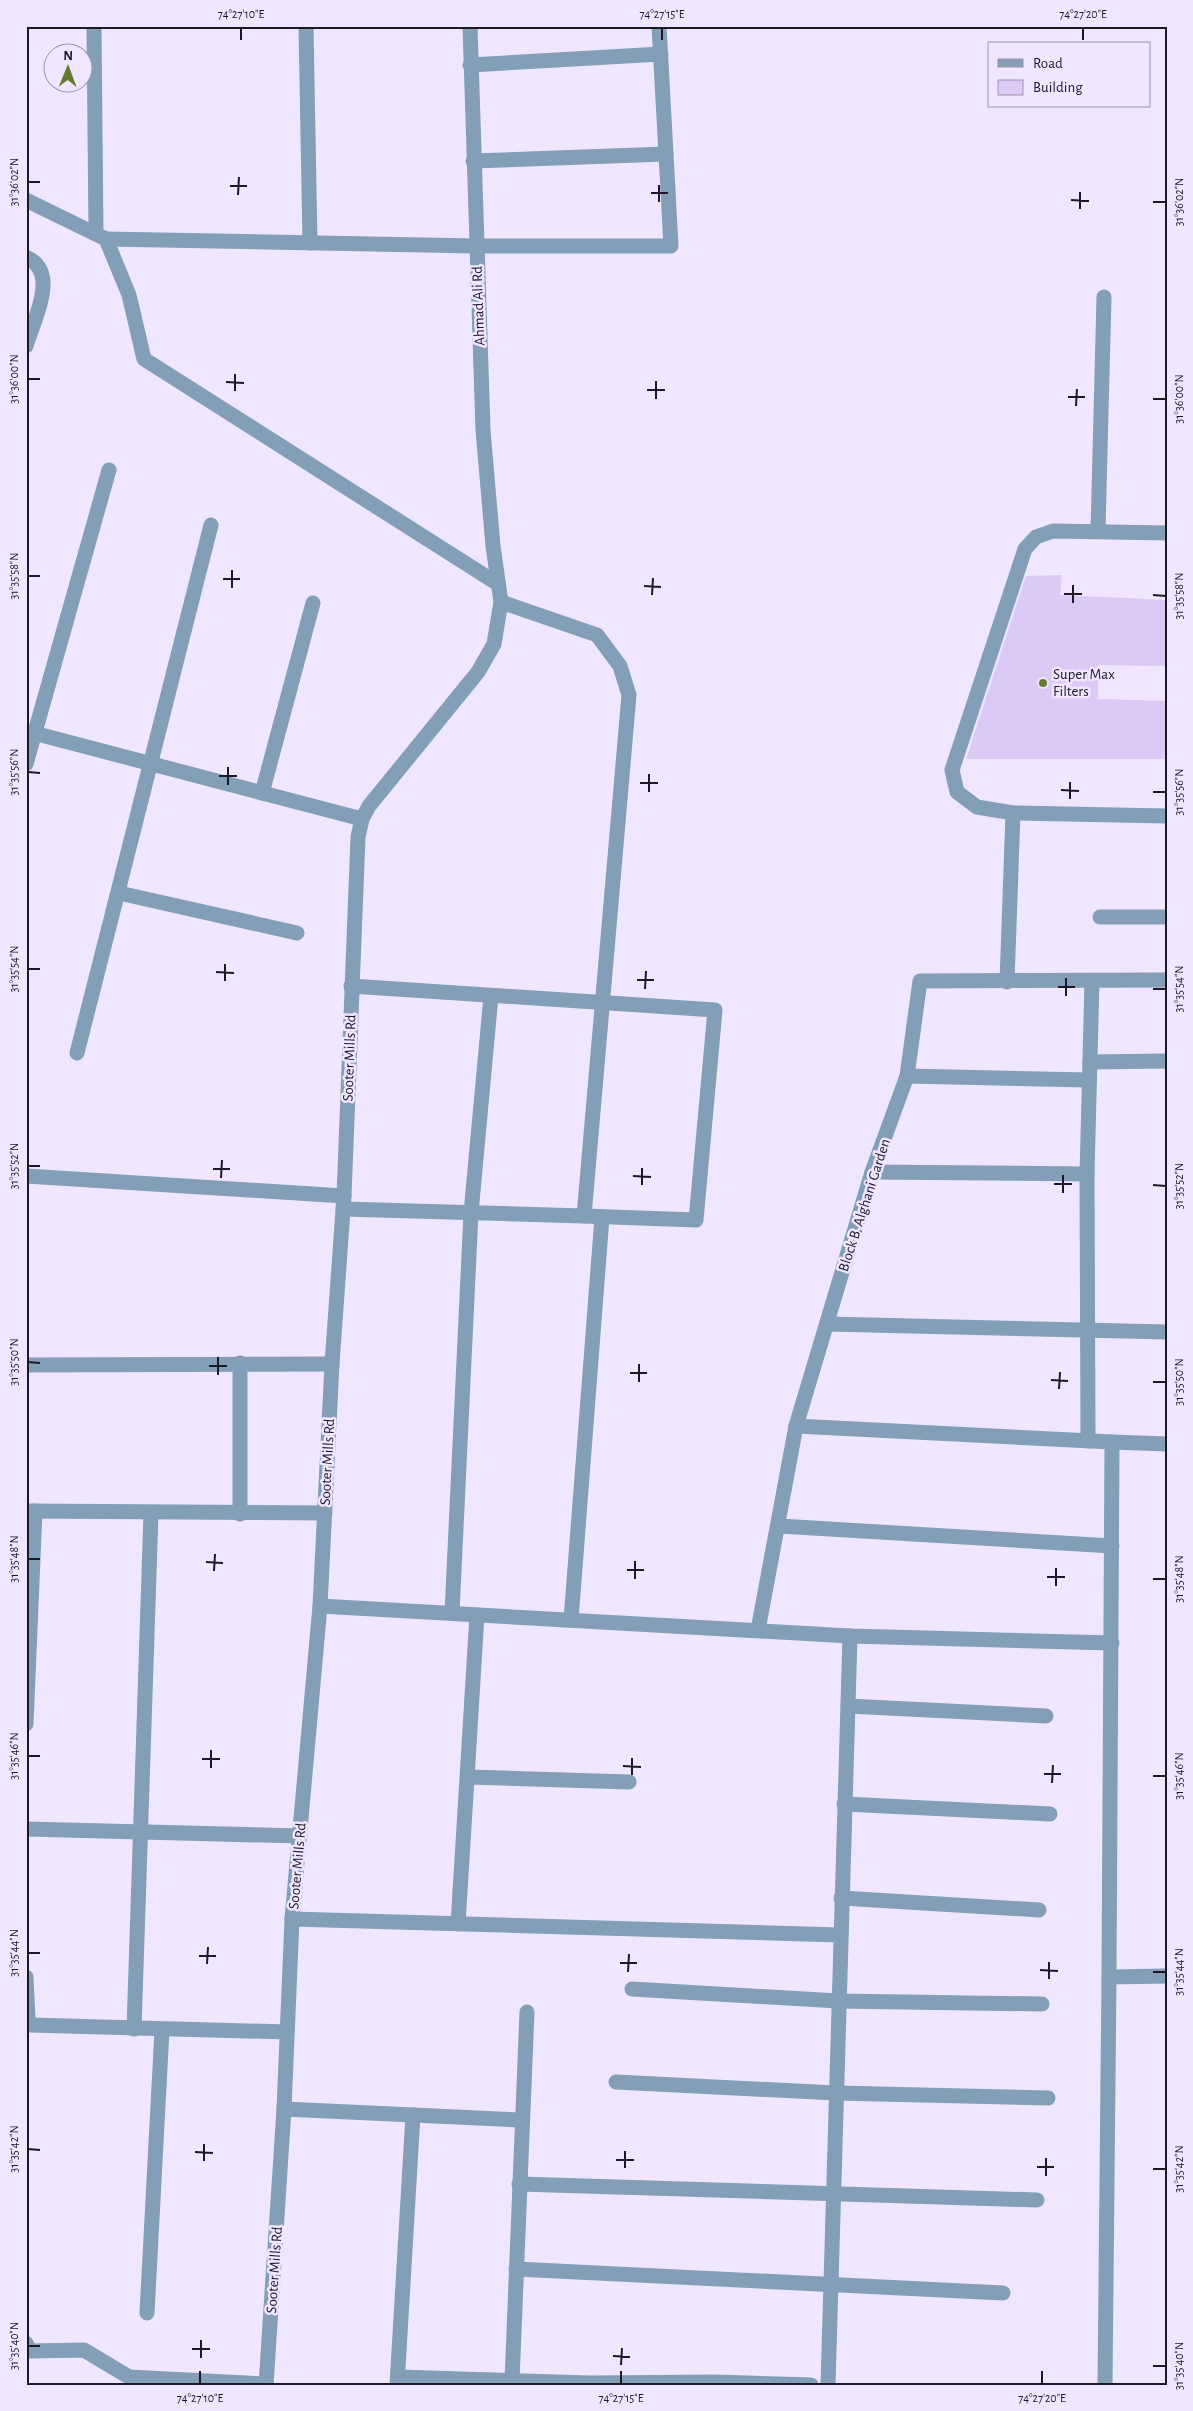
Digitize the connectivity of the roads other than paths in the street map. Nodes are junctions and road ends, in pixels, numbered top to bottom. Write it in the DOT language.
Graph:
graph roads {
  1 [pos="94,26"];
  2 [pos="306,26"];
  3 [pos="470,26"];
  4 [pos="659,26"];
  5 [pos="661,54"];
  6 [pos="470,65"];
  7 [pos="666,154"];
  8 [pos="473,161"];
  9 [pos="26,200"];
  10 [pos="101,236"];
  11 [pos="310,243"];
  12 [pos="476,246"];
  13 [pos="26,257"];
  14 [pos="1104,297"];
  15 [pos="27,342"];
  16 [pos="109,470"];
  17 [pos="211,524"];
  18 [pos="1098,532"];
  19 [pos="1167,533"];
  20 [pos="498,584"];
  21 [pos="501,602"];
  22 [pos="312,604"];
  23 [pos="30,732"];
  24 [pos="26,764"];
  25 [pos="152,764"];
  26 [pos="262,793"];
  27 [pos="1014,813"];
  28 [pos="1167,816"];
  29 [pos="362,818"];
  30 [pos="119,892"];
  31 [pos="1100,917"];
  32 [pos="1167,918"];
  33 [pos="297,933"];
  34 [pos="1167,980"];
  35 [pos="1092,981"];
  36 [pos="1006,982"];
  37 [pos="351,986"];
  38 [pos="491,996"];
  39 [pos="602,1003"];
  40 [pos="77,1053"];
  41 [pos="1167,1061"];
  42 [pos="1090,1062"];
  43 [pos="907,1076"];
  44 [pos="1089,1080"];
  45 [pos="872,1172"];
  46 [pos="1088,1174"];
  47 [pos="26,1176"];
  48 [pos="344,1202"];
  49 [pos="471,1213"];
  50 [pos="584,1216"];
  51 [pos="602,1217"];
  52 [pos="827,1324"];
  53 [pos="1087,1332"];
  54 [pos="1167,1332"];
  55 [pos="240,1363"];
  56 [pos="332,1364"];
  57 [pos="26,1365"];
  58 [pos="796,1426"];
  59 [pos="1088,1441"];
  60 [pos="1112,1442"];
  61 [pos="1167,1444"];
  62 [pos="31,1511"];
  63 [pos="151,1513"];
  64 [pos="325,1513"];
  65 [pos="240,1514"];
  66 [pos="778,1526"];
  67 [pos="1112,1546"];
  68 [pos="320,1606"];
  69 [pos="452,1613"];
  70 [pos="477,1615"];
  71 [pos="572,1620"];
  72 [pos="758,1630"];
  73 [pos="850,1636"];
  74 [pos="1112,1643"];
  75 [pos="848,1706"];
  76 [pos="1046,1716"];
  77 [pos="26,1724"];
  78 [pos="469,1777"];
  79 [pos="629,1782"];
  80 [pos="844,1804"];
  81 [pos="1050,1814"];
  82 [pos="26,1829"];
  83 [pos="140,1832"];
  84 [pos="300,1836"];
  85 [pos="842,1898"];
  86 [pos="1039,1910"];
  87 [pos="292,1919"];
  88 [pos="458,1924"];
  89 [pos="840,1935"];
  90 [pos="1167,1976"];
  91 [pos="26,1977"];
  92 [pos="1109,1977"];
  93 [pos="632,1989"];
  94 [pos="838,2001"];
  95 [pos="1042,2004"];
  96 [pos="527,2012"];
  97 [pos="134,2029"];
  98 [pos="162,2030"];
  99 [pos="287,2032"];
  100 [pos="616,2082"];
  101 [pos="836,2093"];
  102 [pos="1048,2098"];
  103 [pos="284,2109"];
  104 [pos="413,2115"];
  105 [pos="521,2120"];
  106 [pos="519,2184"];
  107 [pos="833,2192"];
  108 [pos="1037,2200"];
  109 [pos="516,2269"];
  110 [pos="831,2285"];
  111 [pos="1003,2293"];
  112 [pos="147,2313"];
  113 [pos="27,2348"];
  114 [pos="397,2381"];
  115 [pos="512,2381"];
  116 [pos="714,2383"];
  117 [pos="266,2384"];
  118 [pos="811,2385"];
  119 [pos="828,2385"];
  120 [pos="1105,2385"];
  1 -- 10 [label="street"];
  2 -- 11 [label="street"];
  3 -- 6 [label="street, Ahmad Ali Rd"];
  4 -- 5 [label="street"];
  5 -- 6 [label="street"];
  5 -- 7 [label="street"];
  6 -- 8 [label="street, Ahmad Ali Rd"];
  7 -- 8 [label="street"];
  7 -- 12 [label="street"];
  8 -- 12 [label="street, Ahmad Ali Rd"];
  9 -- 10 [label="street"];
  10 -- 11 [label="street"];
  10 -- 20 [label="street"];
  11 -- 12 [label="street"];
  12 -- 20 [label="street, Ahmad Ali Rd"];
  13 -- 15 [label="street"];
  14 -- 18 [label="street"];
  16 -- 23 [label="street"];
  17 -- 25 [label="street"];
  18 -- 19 [label="street"];
  18 -- 27 [label="street"];
  20 -- 21 [label="street, Sooter Mills Rd"];
  21 -- 29 [label="street, Sooter Mills Rd"];
  21 -- 39 [label="street"];
  22 -- 26 [label="street"];
  23 -- 24 [label="street"];
  23 -- 25 [label="street"];
  25 -- 26 [label="street"];
  25 -- 30 [label="street"];
  26 -- 29 [label="street"];
  27 -- 28 [label="street"];
  27 -- 36 [label="street"];
  29 -- 37 [label="street, Sooter Mills Rd"];
  30 -- 33 [label="street"];
  30 -- 40 [label="street"];
  31 -- 32 [label="street"];
  34 -- 35 [label="street"];
  35 -- 36 [label="street"];
  35 -- 42 [label="street"];
  36 -- 43 [label="street, Block B, Alghani Garden"];
  37 -- 38 [label="street"];
  37 -- 48 [label="street, Sooter Mills Rd"];
  38 -- 39 [label="street"];
  38 -- 49 [label="street"];
  39 -- 50 [label="street"];
  39 -- 51 [label="street"];
  41 -- 42 [label="street"];
  42 -- 44 [label="street"];
  43 -- 44 [label="street"];
  43 -- 45 [label="street, Block B, Alghani Garden"];
  44 -- 46 [label="street"];
  45 -- 46 [label="street"];
  45 -- 52 [label="street, Block B, Alghani Garden"];
  46 -- 53 [label="street"];
  47 -- 48 [label="street"];
  48 -- 49 [label="street"];
  48 -- 56 [label="street, Sooter Mills Rd"];
  49 -- 50 [label="street"];
  49 -- 69 [label="street"];
  50 -- 51 [label="street"];
  51 -- 71 [label="street"];
  52 -- 53 [label="street"];
  52 -- 58 [label="street, Block B, Alghani Garden"];
  53 -- 54 [label="street"];
  53 -- 59 [label="street"];
  55 -- 56 [label="street"];
  55 -- 57 [label="street"];
  55 -- 65 [label="street"];
  56 -- 64 [label="street, Sooter Mills Rd"];
  58 -- 59 [label="street"];
  58 -- 66 [label="street, Block B, Alghani Garden"];
  59 -- 60 [label="street"];
  60 -- 61 [label="street"];
  60 -- 67 [label="street"];
  62 -- 63 [label="street"];
  62 -- 77 [label="street"];
  63 -- 65 [label="street"];
  63 -- 83 [label="street"];
  64 -- 65 [label="street"];
  64 -- 68 [label="street, Sooter Mills Rd"];
  66 -- 67 [label="street"];
  66 -- 72 [label="street, Block B, Alghani Garden"];
  67 -- 74 [label="street"];
  68 -- 69 [label="street"];
  68 -- 84 [label="street, Sooter Mills Rd"];
  69 -- 70 [label="street"];
  70 -- 71 [label="street"];
  70 -- 78 [label="street"];
  71 -- 72 [label="street"];
  72 -- 73 [label="street"];
  73 -- 74 [label="street"];
  73 -- 75 [label="street"];
  74 -- 92 [label="street"];
  75 -- 76 [label="street"];
  75 -- 80 [label="street"];
  78 -- 79 [label="street"];
  78 -- 88 [label="street"];
  80 -- 81 [label="street"];
  80 -- 85 [label="street"];
  82 -- 83 [label="street"];
  83 -- 84 [label="street"];
  83 -- 97 [label="street"];
  84 -- 87 [label="street, Sooter Mills Rd"];
  85 -- 86 [label="street"];
  85 -- 89 [label="street"];
  87 -- 88 [label="street"];
  87 -- 99 [label="street, Sooter Mills Rd"];
  88 -- 89 [label="street"];
  89 -- 94 [label="street"];
  90 -- 92 [label="street"];
  91 -- 97 [label="street"];
  92 -- 120 [label="street"];
  93 -- 94 [label="street"];
  94 -- 95 [label="street"];
  94 -- 101 [label="street"];
  96 -- 105 [label="street"];
  97 -- 98 [label="street"];
  98 -- 99 [label="street"];
  98 -- 112 [label="street"];
  99 -- 103 [label="street, Sooter Mills Rd"];
  100 -- 101 [label="street"];
  101 -- 102 [label="street"];
  101 -- 107 [label="street"];
  103 -- 104 [label="street"];
  103 -- 117 [label="street, Sooter Mills Rd"];
  104 -- 105 [label="street"];
  104 -- 114 [label="street"];
  105 -- 106 [label="street"];
  106 -- 107 [label="street"];
  106 -- 109 [label="street"];
  107 -- 108 [label="street"];
  107 -- 110 [label="street"];
  109 -- 110 [label="street"];
  109 -- 115 [label="street"];
  110 -- 111 [label="street"];
  110 -- 119 [label="street"];
  113 -- 117 [label="street"];
  114 -- 115 [label="street"];
  115 -- 116 [label="street"];
  116 -- 118 [label="street"];
}
